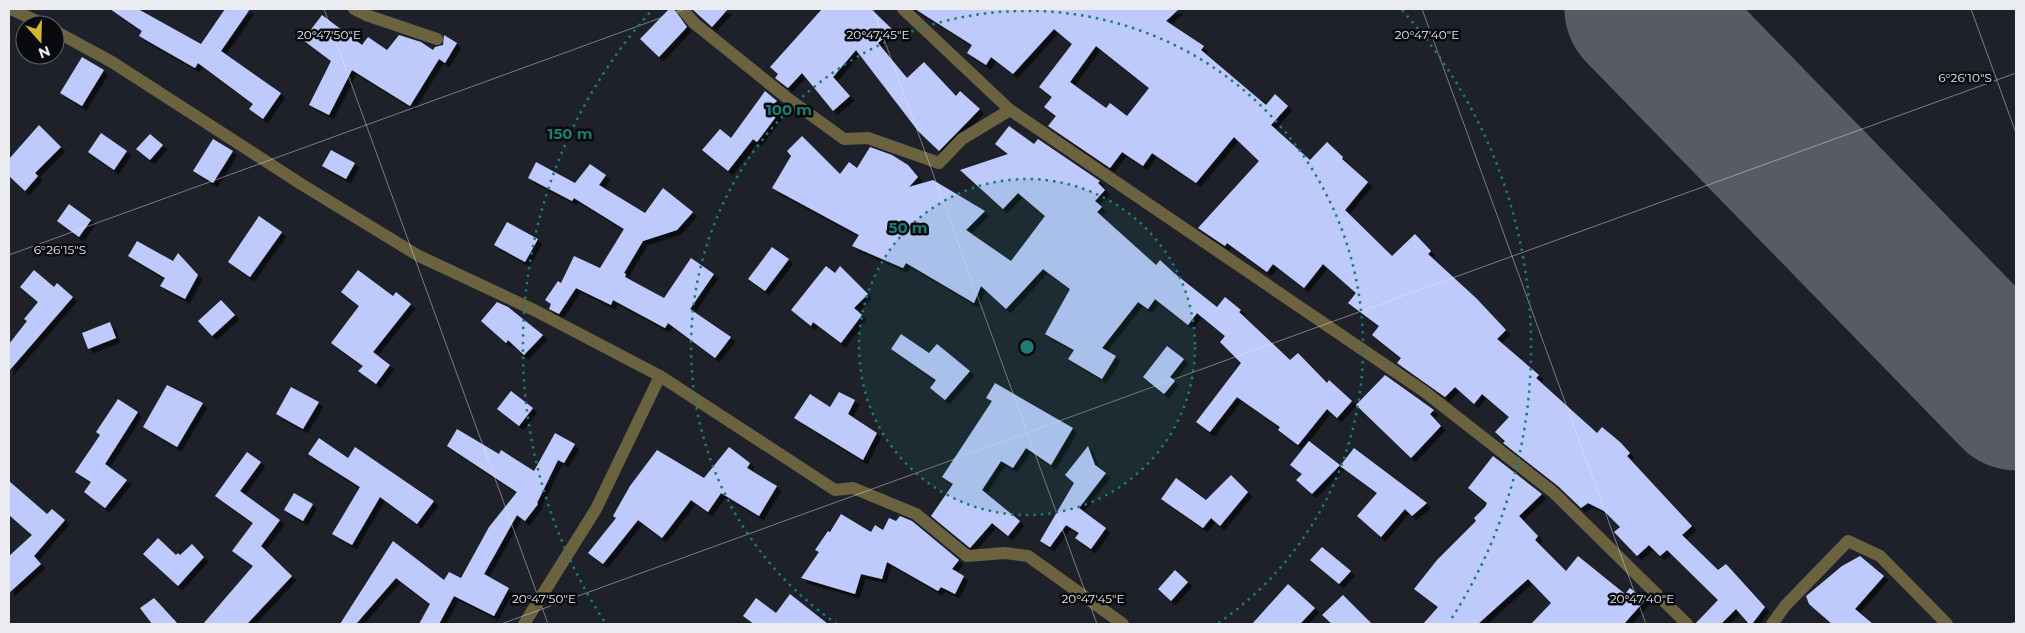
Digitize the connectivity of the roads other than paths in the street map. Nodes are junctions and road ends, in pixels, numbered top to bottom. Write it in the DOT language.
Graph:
graph roads {
  1 [pos="11,9"];
  2 [pos="354,9"];
  3 [pos="682,9"];
  4 [pos="903,9"];
  5 [pos="24,15"];
  6 [pos="65,36"];
  7 [pos="437,39"];
  8 [pos="1010,110"];
  9 [pos="660,376"];
  10 [pos="524,624"];
  11 [pos="1123,624"];
  12 [pos="1687,624"];
  13 [pos="1772,624"];
  14 [pos="1946,624"];
  1 -- 5 [label="street"];
  2 -- 7 [label="street"];
  3 -- 8 [label="street"];
  4 -- 8 [label="street"];
  6 -- 9 [label="street"];
  8 -- 12 [label="street"];
  9 -- 10 [label="street"];
  9 -- 11 [label="street"];
  13 -- 14 [label="street"];
}
